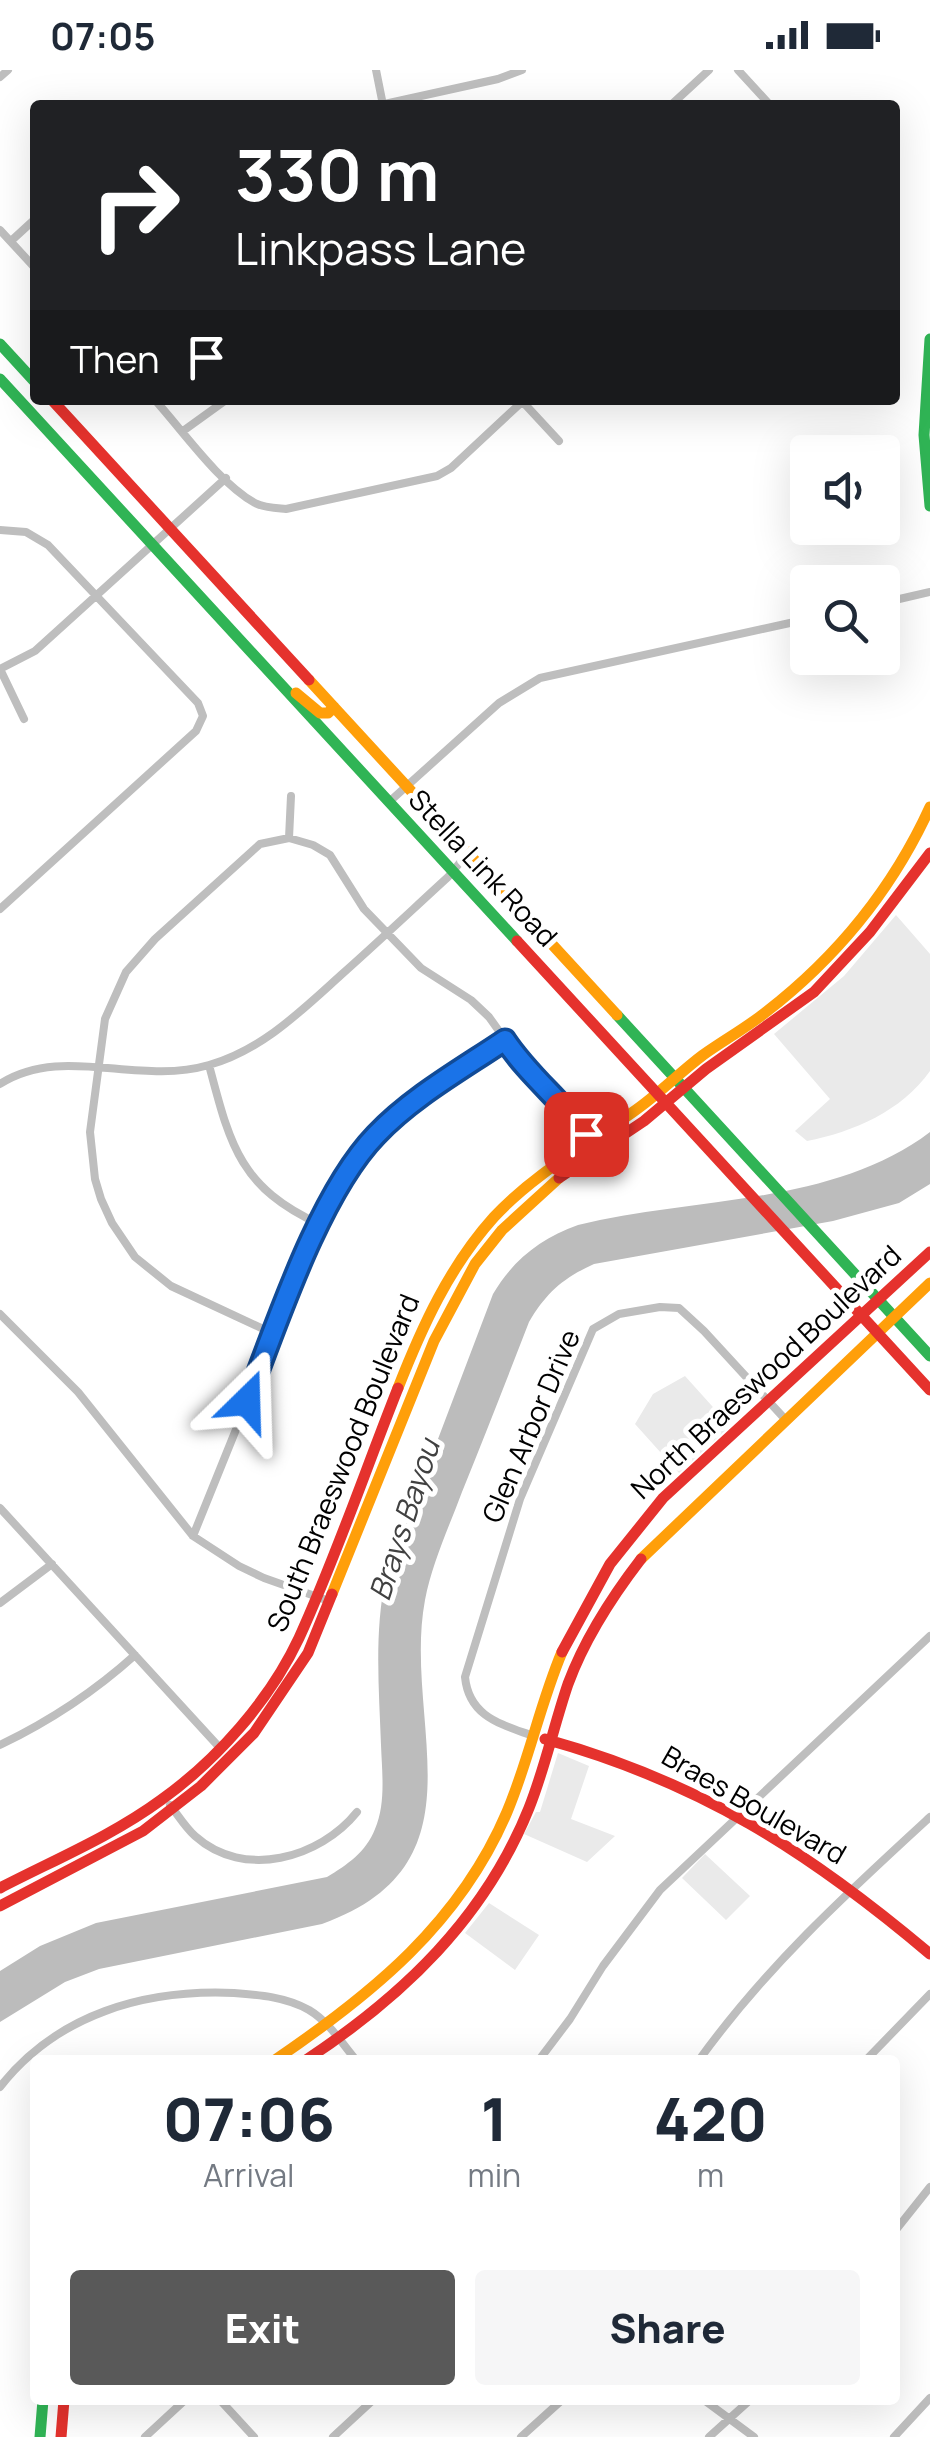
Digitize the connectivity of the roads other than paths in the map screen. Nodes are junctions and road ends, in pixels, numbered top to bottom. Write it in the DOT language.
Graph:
graph roads {
  1 [pos="8,70"];
  2 [pos="376,70"];
  3 [pos="522,70"];
  4 [pos="709,70"];
  5 [pos="738,70"];
  6 [pos="0,77"];
  7 [pos="381,100"];
  8 [pos="402,100"];
  9 [pos="676,100"];
  10 [pos="765,100"];
  11 [pos="30,224"];
  12 [pos="0,230"];
  13 [pos="10,241"];
  14 [pos="30,263"];
  15 [pos="930,339"];
  16 [pos="0,344"];
  17 [pos="30,377"];
  18 [pos="0,379"];
  19 [pos="56,405"];
  20 [pos="160,405"];
  21 [pos="219,405"];
  22 [pos="518,405"];
  23 [pos="526,405"];
  24 [pos="78,429"];
  25 [pos="183,431"];
  26 [pos="559,442"];
  27 [pos="61,445"];
  28 [pos="226,478"];
  29 [pos="930,506"];
  30 [pos="0,530"];
  31 [pos="169,530"];
  32 [pos="153,545"];
  33 [pos="930,592"];
  34 [pos="96,596"];
  35 [pos="900,598"];
  36 [pos="790,623"];
  37 [pos="0,669"];
  38 [pos="276,679"];
  39 [pos="334,707"];
  40 [pos="24,719"];
  41 [pos="406,786"];
  42 [pos="292,796"];
  43 [pos="389,802"];
  44 [pos="930,808"];
  45 [pos="926,826"];
  46 [pos="289,838"];
  47 [pos="468,853"];
  48 [pos="930,853"];
  49 [pos="453,872"];
  50 [pos="0,909"];
  51 [pos="534,926"];
  52 [pos="387,934"];
  53 [pos="518,942"];
  54 [pos="842,942"];
  55 [pos="852,953"];
  56 [pos="750,1032"];
  57 [pos="505,1040"];
  58 [pos="209,1065"];
  59 [pos="98,1069"];
  60 [pos="0,1084"];
  61 [pos="680,1084"];
  62 [pos="662,1099"];
  63 [pos="590,1140"];
  64 [pos="318,1224"];
  65 [pos="930,1252"];
  66 [pos="930,1283"];
  67 [pos="879,1300"];
  68 [pos="0,1314"];
  69 [pos="862,1316"];
  70 [pos="894,1317"];
  71 [pos="877,1333"];
  72 [pos="274,1334"];
  73 [pos="930,1356"];
  74 [pos="930,1390"];
  75 [pos="768,1401"];
  76 [pos="784,1418"];
  77 [pos="0,1508"];
  78 [pos="193,1536"];
  79 [pos="52,1564"];
  80 [pos="595,1588"];
  81 [pos="617,1590"];
  82 [pos="316,1596"];
  83 [pos="330,1600"];
  84 [pos="0,1603"];
  85 [pos="930,1636"];
  86 [pos="135,1655"];
  87 [pos="534,1736"];
  88 [pos="550,1740"];
  89 [pos="0,1745"];
  90 [pos="220,1748"];
  91 [pos="230,1759"];
  92 [pos="164,1798"];
  93 [pos="173,1810"];
  94 [pos="357,1812"];
  95 [pos="735,1816"];
  96 [pos="930,1816"];
  97 [pos="0,1888"];
  98 [pos="850,1890"];
  99 [pos="0,1906"];
  100 [pos="446,1917"];
  101 [pos="459,1928"];
  102 [pos="930,1954"];
  103 [pos="930,1994"];
  104 [pos="328,2024"];
  105 [pos="339,2040"];
  106 [pos="30,2055"];
  107 [pos="30,2055"];
  108 [pos="282,2055"];
  109 [pos="314,2055"];
  110 [pos="352,2055"];
  111 [pos="543,2055"];
  112 [pos="703,2055"];
  113 [pos="871,2055"];
  114 [pos="0,2087"];
  115 [pos="930,2187"];
  116 [pos="900,2225"];
  117 [pos="930,2398"];
  118 [pos="43,2405"];
  119 [pos="64,2405"];
  120 [pos="180,2405"];
  121 [pos="225,2405"];
  122 [pos="368,2405"];
  123 [pos="556,2405"];
  124 [pos="711,2405"];
  125 [pos="744,2405"];
  126 [pos="729,2419"];
  127 [pos="40,2437"];
  128 [pos="61,2437"];
  129 [pos="145,2437"];
  130 [pos="254,2437"];
  131 [pos="332,2437"];
  132 [pos="521,2437"];
  133 [pos="710,2437"];
  134 [pos="754,2437"];
  135 [pos="894,2437"];
  1 -- 6 [label="street"];
  2 -- 7 [label="street"];
  3 -- 8 [label="street"];
  4 -- 9 [label="street"];
  5 -- 10 [label="street"];
  11 -- 13 [label="street"];
  12 -- 13 [label="street"];
  13 -- 14 [label="street"];
  15 -- 29 [label="main road"];
  16 -- 17 [label="main road"];
  18 -- 27 [label="main road, Stella Link Road"];
  19 -- 24 [label="main road, Stella Link Road"];
  20 -- 25 [label="street"];
  21 -- 25 [label="street"];
  22 -- 28 [label="street"];
  23 -- 26 [label="street"];
  24 -- 27 [label="main road"];
  24 -- 31 [label="main road, Stella Link Road"];
  25 -- 28 [label="street"];
  27 -- 32 [label="main road, Stella Link Road"];
  28 -- 31 [label="street"];
  30 -- 34 [label="street"];
  31 -- 32 [label="street"];
  31 -- 39 [label="main road, Stella Link Road"];
  32 -- 34 [label="street"];
  32 -- 38 [label="main road, Stella Link Road"];
  33 -- 35 [label="street"];
  34 -- 37 [label="street"];
  34 -- 50 [label="street"];
  36 -- 41 [label="street"];
  37 -- 40 [label="street"];
  38 -- 39 [label="main road"];
  38 -- 43 [label="main road, Stella Link Road"];
  39 -- 41 [label="main road, Stella Link Road"];
  41 -- 43 [label="street"];
  41 -- 47 [label="main road, Stella Link Road"];
  42 -- 46 [label="street"];
  43 -- 49 [label="main road, Stella Link Road"];
  44 -- 45 [label="main road, South Braeswood Boulevard"];
  45 -- 54 [label="main road, South Braeswood Boulevard"];
  46 -- 52 [label="street"];
  46 -- 59 [label="street"];
  47 -- 49 [label="street"];
  47 -- 51 [label="main road, Stella Link Road"];
  48 -- 55 [label="main road, South Braeswood Boulevard"];
  49 -- 52 [label="street"];
  49 -- 53 [label="main road, Stella Link Road"];
  51 -- 53 [label="main road"];
  51 -- 61 [label="main road, Stella Link Road"];
  52 -- 57 [label="street"];
  52 -- 58 [label="street"];
  53 -- 62 [label="main road, Stella Link Road"];
  54 -- 55 [label="main road"];
  54 -- 56 [label="main road, South Braeswood Boulevard"];
  55 -- 56 [label="main road, South Braeswood Boulevard"];
  56 -- 61 [label="main road, South Braeswood Boulevard"];
  57 -- 63 [label="street"];
  57 -- 64 [label="street"];
  58 -- 59 [label="street"];
  58 -- 64 [label="street"];
  59 -- 60 [label="street"];
  59 -- 72 [label="street"];
  61 -- 62 [label="main road, South Braeswood Boulevard"];
  61 -- 67 [label="main road, Stella Link Road"];
  62 -- 63 [label="main road, South Braeswood Boulevard"];
  62 -- 69 [label="main road, Stella Link Road"];
  62 -- 83 [label="main road, South Braeswood Boulevard"];
  63 -- 82 [label="main road, South Braeswood Boulevard"];
  64 -- 72 [label="street"];
  65 -- 67 [label="main road, North Braeswood Boulevard"];
  66 -- 70 [label="main road, North Braeswood Boulevard"];
  67 -- 69 [label="main road, North Braeswood Boulevard"];
  67 -- 70 [label="main road, Stella Link Road"];
  68 -- 78 [label="street"];
  69 -- 71 [label="main road, Stella Link Road"];
  69 -- 75 [label="main road, North Braeswood Boulevard"];
  70 -- 71 [label="main road, North Braeswood Boulevard"];
  70 -- 73 [label="main road, Stella Link Road"];
  71 -- 74 [label="main road, Stella Link Road"];
  71 -- 76 [label="main road, North Braeswood Boulevard"];
  72 -- 78 [label="street"];
  75 -- 76 [label="street, Glen Arbor Drive"];
  75 -- 80 [label="main road, North Braeswood Boulevard"];
  75 -- 87 [label="street, Glen Arbor Drive"];
  76 -- 81 [label="main road, North Braeswood Boulevard"];
  77 -- 79 [label="street"];
  78 -- 82 [label="street"];
  79 -- 84 [label="street"];
  79 -- 86 [label="street"];
  80 -- 81 [label="main road"];
  80 -- 87 [label="main road, North Braeswood Boulevard"];
  81 -- 88 [label="main road, North Braeswood Boulevard"];
  82 -- 83 [label="street"];
  82 -- 90 [label="main road, South Braeswood Boulevard"];
  83 -- 91 [label="main road, South Braeswood Boulevard"];
  85 -- 95 [label="street"];
  86 -- 89 [label="street"];
  86 -- 90 [label="street"];
  87 -- 88 [label="main road, Braes Boulevard"];
  87 -- 100 [label="main road, North Braeswood Boulevard"];
  88 -- 95 [label="main road, Braes Boulevard"];
  88 -- 101 [label="main road, North Braeswood Boulevard"];
  90 -- 91 [label="street"];
  90 -- 92 [label="main road, South Braeswood Boulevard"];
  91 -- 93 [label="main road, South Braeswood Boulevard"];
  92 -- 93 [label="street"];
  92 -- 97 [label="main road, South Braeswood Boulevard"];
  93 -- 94 [label="street"];
  93 -- 99 [label="main road, South Braeswood Boulevard"];
  95 -- 98 [label="main road, Braes Boulevard"];
  95 -- 111 [label="street"];
  96 -- 98 [label="street"];
  98 -- 102 [label="main road, Braes Boulevard"];
  98 -- 112 [label="street"];
  100 -- 101 [label="main road"];
  100 -- 104 [label="main road, North Braeswood Boulevard"];
  101 -- 105 [label="main road, North Braeswood Boulevard"];
  103 -- 113 [label="street"];
  104 -- 105 [label="street"];
  104 -- 107 [label="street"];
  104 -- 108 [label="main road, North Braeswood Boulevard"];
  105 -- 109 [label="main road, North Braeswood Boulevard"];
  105 -- 110 [label="street"];
  106 -- 114 [label="street"];
  115 -- 116 [label="street"];
  117 -- 135 [label="street"];
  118 -- 127 [label="main road"];
  119 -- 128 [label="main road"];
  120 -- 129 [label="street"];
  121 -- 130 [label="street"];
  122 -- 131 [label="street"];
  123 -- 132 [label="street"];
  124 -- 126 [label="street"];
  125 -- 126 [label="street"];
  126 -- 133 [label="street"];
  126 -- 134 [label="street"];
}
